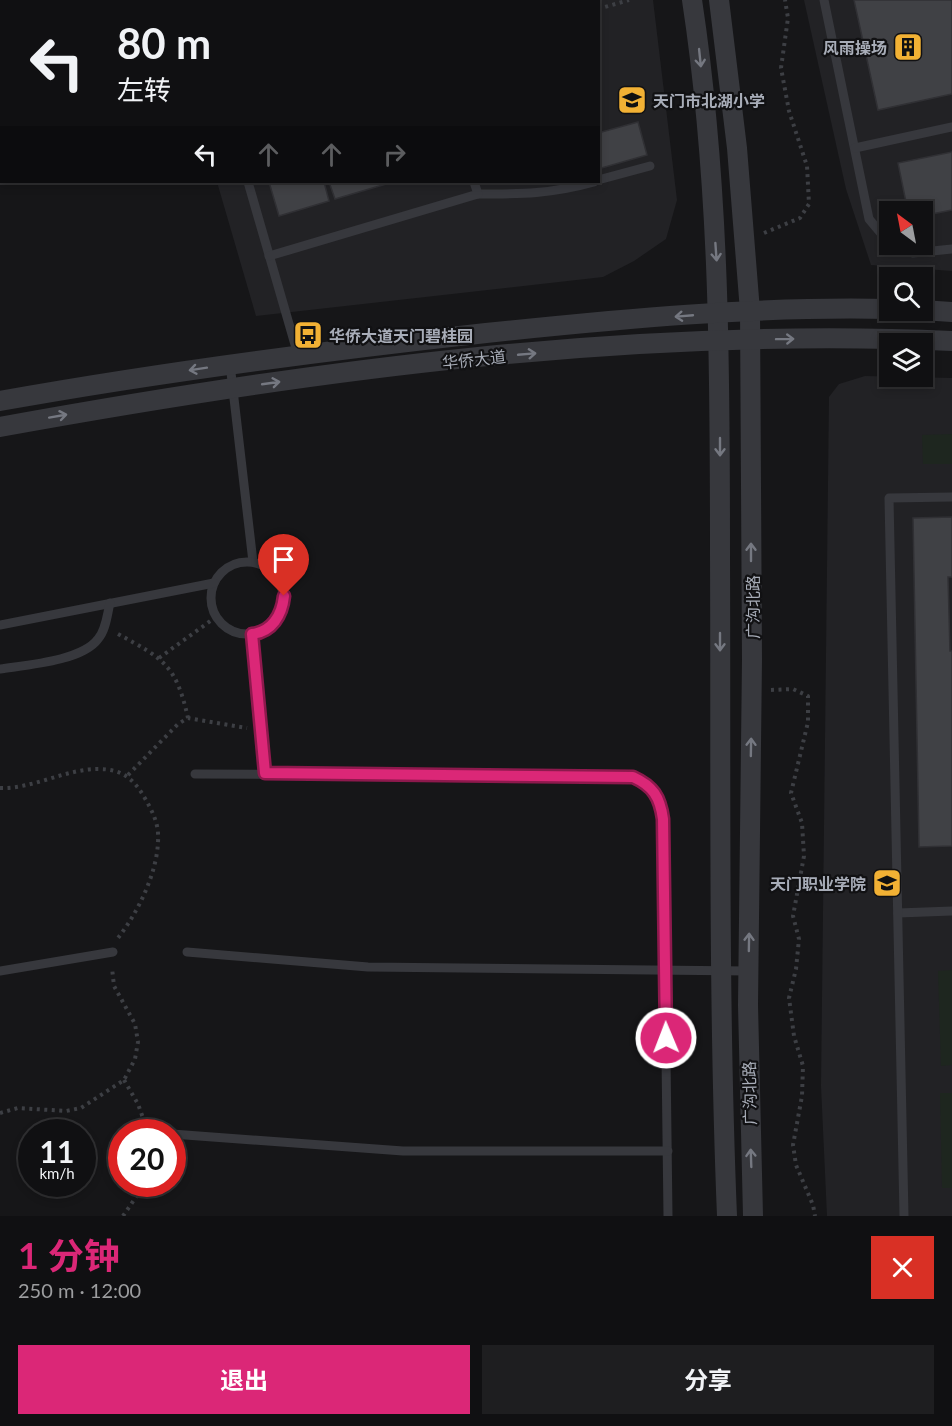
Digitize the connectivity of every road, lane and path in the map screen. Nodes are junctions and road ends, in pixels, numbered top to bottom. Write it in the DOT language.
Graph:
graph roads {
  1 [pos="629,0"];
  2 [pos="692,0"];
  3 [pos="719,0"];
  4 [pos="785,0"];
  5 [pos="824,0"];
  6 [pos="600,8"];
  7 [pos="952,127"];
  8 [pos="855,148"];
  9 [pos="650,166"];
  10 [pos="600,179"];
  11 [pos="248,183"];
  12 [pos="474,183"];
  13 [pos="590,183"];
  14 [pos="478,194"];
  15 [pos="879,234"];
  16 [pos="744,241"];
  17 [pos="952,249"];
  18 [pos="933,251"];
  19 [pos="269,256"];
  20 [pos="879,309"];
  21 [pos="750,311"];
  22 [pos="933,311"];
  23 [pos="952,312"];
  24 [pos="719,313"];
  25 [pos="751,339"];
  26 [pos="720,340"];
  27 [pos="952,341"];
  28 [pos="298,355"];
  29 [pos="230,364"];
  30 [pos="233,388"];
  31 [pos="0,401"];
  32 [pos="0,427"];
  33 [pos="952,496"];
  34 [pos="253,562"];
  35 [pos="214,583"];
  36 [pos="110,603"];
  37 [pos="216,617"];
  38 [pos="0,624"];
  39 [pos="104,627"];
  40 [pos="252,634"];
  41 [pos="159,658"];
  42 [pos="0,669"];
  43 [pos="751,691"];
  44 [pos="188,718"];
  45 [pos="262,732"];
  46 [pos="265,773"];
  47 [pos="195,774"];
  48 [pos="128,775"];
  49 [pos="0,788"];
  50 [pos="952,911"];
  51 [pos="898,913"];
  52 [pos="113,952"];
  53 [pos="187,952"];
  54 [pos="665,970"];
  55 [pos="0,971"];
  56 [pos="721,971"];
  57 [pos="748,971"];
  58 [pos="124,1080"];
  59 [pos="0,1113"];
  60 [pos="143,1119"];
  61 [pos="186,1135"];
  62 [pos="668,1151"];
  63 [pos="136,1197"];
  64 [pos="123,1216"];
  65 [pos="668,1216"];
  66 [pos="727,1216"];
  67 [pos="753,1216"];
  68 [pos="815,1216"];
  69 [pos="904,1216"];
  1 -- 6 [label="path"];
  2 -- 24 [label="street, 广沟北路, one-way"];
  3 -- 16 [label="street, 广沟北路"];
  4 -- 16 [label="path"];
  5 -- 8 [label="lane"];
  7 -- 8 [label="lane"];
  8 -- 15 [label="lane"];
  9 -- 10 [label="lane"];
  11 -- 19 [label="lane"];
  12 -- 14 [label="lane"];
  13 -- 14 [label="lane"];
  14 -- 19 [label="lane"];
  16 -- 21 [label="street, 广沟北路"];
  17 -- 18 [label="lane"];
  19 -- 28 [label="lane"];
  20 -- 21 [label="street, 华侨大道"];
  21 -- 24 [label="street, 华侨大道"];
  21 -- 25 [label="street, 广沟北路"];
  22 -- 23 [label="street"];
  24 -- 26 [label="street, 广沟北路"];
  24 -- 28 [label="street, 华侨大道, one-way"];
  25 -- 26 [label="street, 华侨大道"];
  25 -- 27 [label="street, 华侨大道, one-way"];
  43 -- 25 [label="street, 广沟北路, one-way"];
  30 -- 26 [label="street, 华侨大道, one-way"];
  26 -- 56 [label="street, 广沟北路, one-way"];
  28 -- 29 [label="street, 华侨大道"];
  29 -- 30 [label="lane"];
  29 -- 31 [label="street, 华侨大道, one-way"];
  32 -- 30 [label="street, 华侨大道, one-way"];
  30 -- 34 [label="lane"];
  33 -- 51 [label="lane"];
  34 -- 35 [label="lane"];
  34 -- 40 [label="lane"];
  35 -- 36 [label="lane"];
  35 -- 37 [label="lane"];
  36 -- 38 [label="lane"];
  36 -- 39 [label="lane"];
  37 -- 40 [label="lane"];
  37 -- 41 [label="path"];
  39 -- 41 [label="path"];
  39 -- 42 [label="lane"];
  40 -- 45 [label="lane"];
  41 -- 44 [label="path"];
  57 -- 43 [label="street, 广沟北路, one-way"];
  43 -- 68 [label="path"];
  44 -- 45 [label="path"];
  44 -- 48 [label="path"];
  45 -- 46 [label="lane"];
  46 -- 47 [label="lane"];
  46 -- 54 [label="lane"];
  48 -- 49 [label="path"];
  48 -- 52 [label="path"];
  50 -- 51 [label="lane"];
  51 -- 69 [label="lane"];
  52 -- 55 [label="lane"];
  52 -- 58 [label="path"];
  53 -- 54 [label="lane"];
  54 -- 56 [label="lane"];
  54 -- 62 [label="lane"];
  56 -- 57 [label="lane"];
  56 -- 66 [label="street, 广沟北路"];
  67 -- 57 [label="street, 广沟北路, one-way"];
  58 -- 59 [label="path"];
  58 -- 60 [label="path"];
  61 -- 62 [label="lane"];
  62 -- 65 [label="lane"];
  63 -- 64 [label="path"];
}
